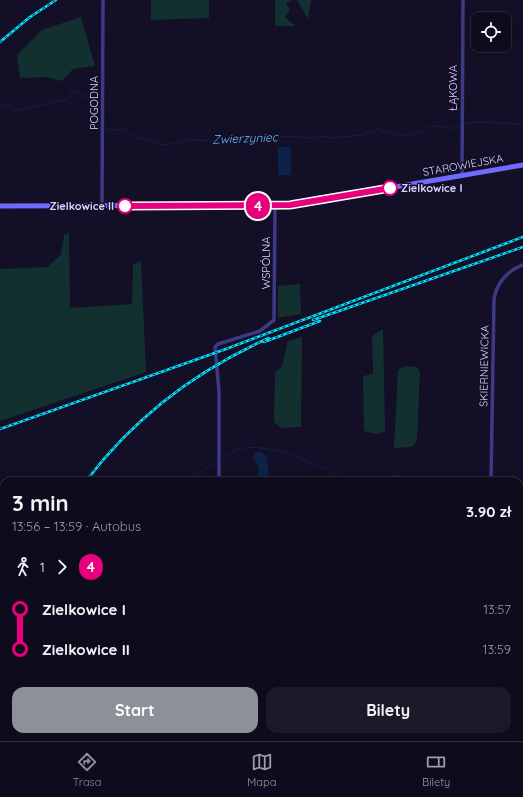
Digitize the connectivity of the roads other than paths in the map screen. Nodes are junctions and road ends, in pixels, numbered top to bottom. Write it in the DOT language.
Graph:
graph roads {
  1 [pos="103,0"];
  2 [pos="463,0"];
  3 [pos="523,165"];
  4 [pos="462,176"];
  5 [pos="0,206"];
  6 [pos="102,206"];
  7 [pos="274,206"];
  8 [pos="523,265"];
  9 [pos="219,477"];
  10 [pos="491,477"];
  1 -- 6 [label="street, POGODNA"];
  2 -- 4 [label="street, ŁĄKOWA"];
  3 -- 4 [label="street, STAROWIEJSKA"];
  4 -- 7 [label="street, STAROWIEJSKA"];
  5 -- 6 [label="street, STAROWIEJSKA"];
  6 -- 7 [label="street, STAROWIEJSKA"];
  7 -- 9 [label="street, WSPÓLNA"];
  8 -- 10 [label="street, SKIERNIEWICKA"];
}
